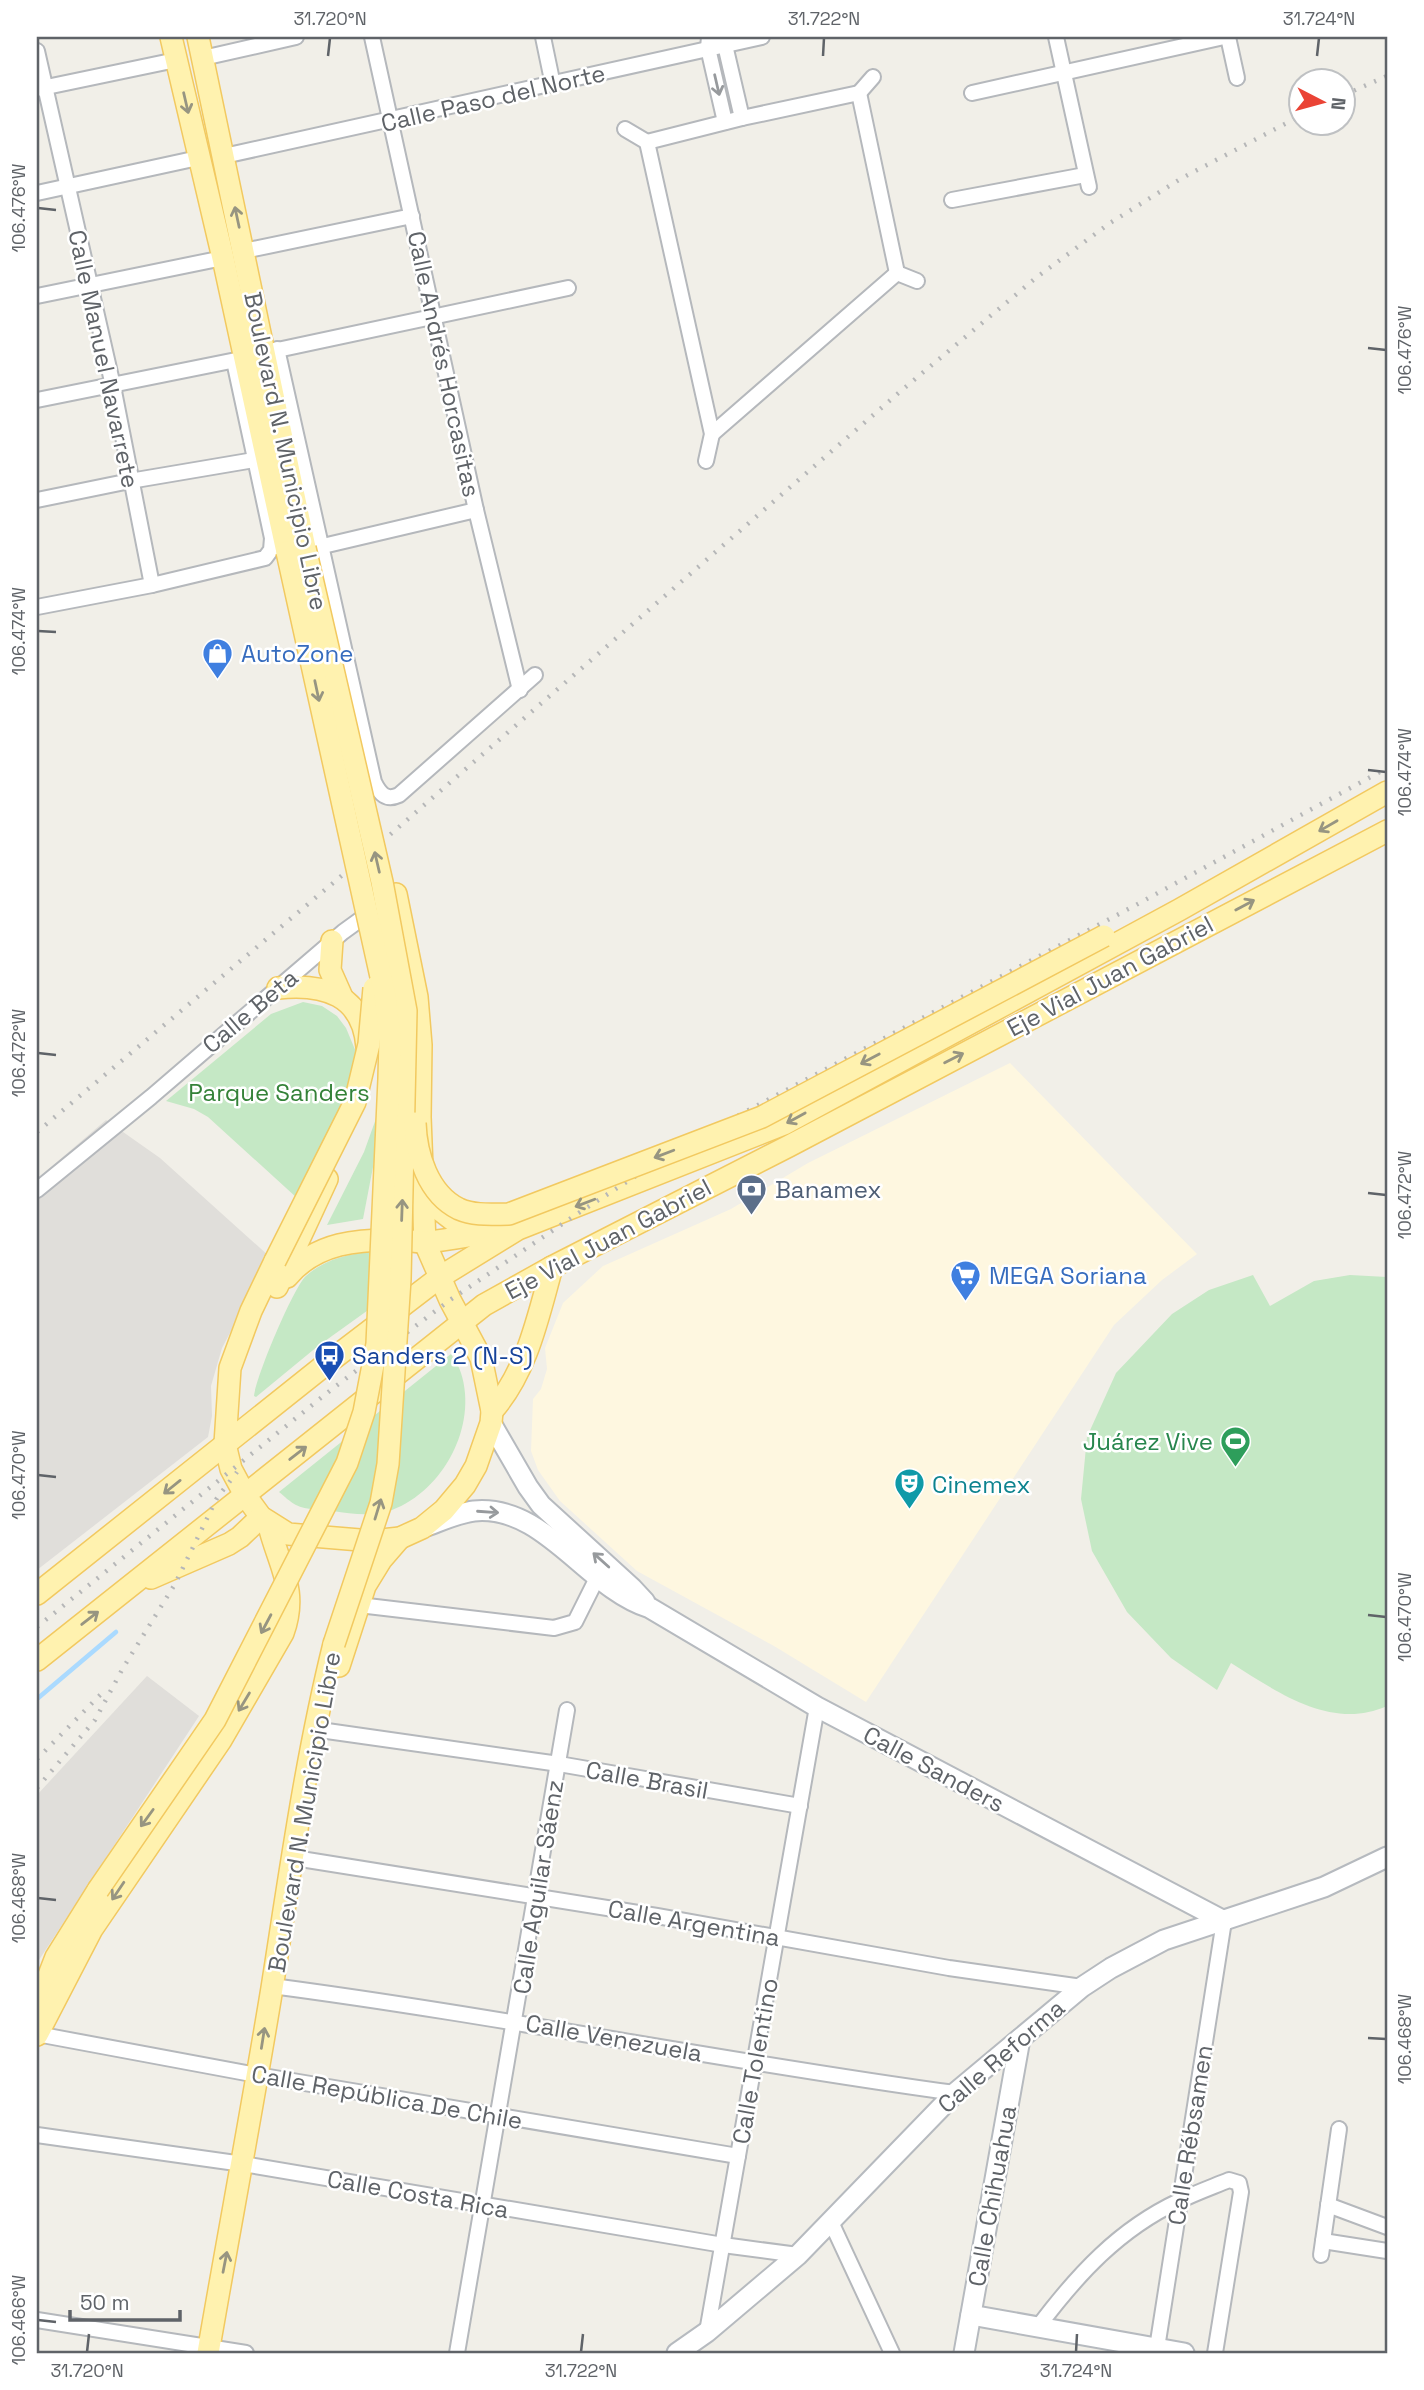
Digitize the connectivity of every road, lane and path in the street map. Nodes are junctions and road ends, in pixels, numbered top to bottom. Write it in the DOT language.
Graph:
graph roads {
  1 [pos="171,37"];
  2 [pos="296,37"];
  3 [pos="372,37"];
  4 [pos="543,37"];
  5 [pos="762,37"];
  6 [pos="1056,37"];
  7 [pos="1226,37"];
  8 [pos="722,41"];
  9 [pos="709,42"];
  10 [pos="200,47"];
  11 [pos="37,51"];
  12 [pos="176,60"];
  13 [pos="1064,72"];
  14 [pos="873,76"];
  15 [pos="1237,78"];
  16 [pos="554,85"];
  17 [pos="41,88"];
  18 [pos="859,93"];
  19 [pos="972,93"];
  20 [pos="742,118"];
  21 [pos="391,120"];
  22 [pos="725,122"];
  23 [pos="625,129"];
  24 [pos="647,142"];
  25 [pos="224,156"];
  26 [pos="198,158"];
  27 [pos="67,186"];
  28 [pos="37,193"];
  29 [pos="952,200"];
  30 [pos="412,216"];
  31 [pos="244,251"];
  32 [pos="223,258"];
  33 [pos="897,273"];
  34 [pos="917,281"];
  35 [pos="90,285"];
  36 [pos="568,288"];
  37 [pos="37,296"];
  38 [pos="434,318"];
  39 [pos="255,355"];
  40 [pos="113,386"];
  41 [pos="37,400"];
  42 [pos="712,434"];
  43 [pos="254,460"];
  44 [pos="706,461"];
  45 [pos="130,481"];
  46 [pos="37,499"];
  47 [pos="476,510"];
  48 [pos="297,546"];
  49 [pos="152,585"];
  50 [pos="37,607"];
  51 [pos="536,674"];
  52 [pos="520,690"];
  53 [pos="1387,792"];
  54 [pos="1387,831"];
  55 [pos="396,894"];
  56 [pos="1179,910"];
  57 [pos="332,941"];
  58 [pos="374,944"];
  59 [pos="278,988"];
  60 [pos="342,998"];
  61 [pos="406,1011"];
  62 [pos="37,1190"];
  63 [pos="423,1197"];
  64 [pos="518,1229"];
  65 [pos="476,1234"];
  66 [pos="425,1242"];
  67 [pos="552,1267"];
  68 [pos="440,1277"];
  69 [pos="274,1293"];
  70 [pos="463,1322"];
  71 [pos="230,1391"];
  72 [pos="491,1417"];
  73 [pos="225,1444"];
  74 [pos="245,1495"];
  75 [pos="265,1520"];
  76 [pos="422,1528"];
  77 [pos="400,1538"];
  78 [pos="597,1578"];
  79 [pos="136,1583"];
  80 [pos="37,1594"];
  81 [pos="359,1605"];
  82 [pos="650,1608"];
  83 [pos="37,1660"];
  84 [pos="817,1707"];
  85 [pos="567,1710"];
  86 [pos="327,1731"];
  87 [pos="559,1764"];
  88 [pos="800,1806"];
  89 [pos="1387,1857"];
  90 [pos="307,1860"];
  91 [pos="536,1896"];
  92 [pos="1224,1921"];
  93 [pos="778,1938"];
  94 [pos="273,1979"];
  95 [pos="1082,1987"];
  96 [pos="37,2006"];
  97 [pos="516,2021"];
  98 [pos="37,2034"];
  99 [pos="1020,2039"];
  100 [pos="754,2061"];
  101 [pos="257,2075"];
  102 [pos="955,2093"];
  103 [pos="498,2116"];
  104 [pos="1339,2129"];
  105 [pos="37,2135"];
  106 [pos="738,2156"];
  107 [pos="243,2164"];
  108 [pos="1179,2201"];
  109 [pos="483,2205"];
  110 [pos="1328,2205"];
  111 [pos="831,2222"];
  112 [pos="1387,2227"];
  113 [pos="723,2245"];
  114 [pos="1387,2251"];
  115 [pos="798,2255"];
  116 [pos="971,2315"];
  117 [pos="37,2320"];
  118 [pos="1038,2327"];
  119 [pos="707,2332"];
  120 [pos="1157,2348"];
  121 [pos="209,2350"];
  122 [pos="246,2353"];
  123 [pos="457,2353"];
  124 [pos="677,2353"];
  125 [pos="892,2353"];
  126 [pos="964,2353"];
  127 [pos="1184,2353"];
  128 [pos="1215,2353"];
  1 -- 12 [label="main road, Boulevard N. Municipio Libre"];
  2 -- 10 [label="street"];
  3 -- 21 [label="street, Calle Andrés Horcasitas"];
  4 -- 16 [label="street"];
  5 -- 8 [label="street, Calle Paso del Norte"];
  6 -- 13 [label="street"];
  7 -- 13 [label="street"];
  7 -- 15 [label="street"];
  8 -- 9 [label="street, Calle Paso del Norte"];
  8 -- 20 [label="street"];
  9 -- 16 [label="street, Calle Paso del Norte"];
  9 -- 22 [label="street, one-way"];
  10 -- 25 [label="main road, Boulevard N. Municipio Libre"];
  11 -- 17 [label="street, Calle Manuel Navarrete"];
  12 -- 17 [label="street"];
  12 -- 26 [label="main road, Boulevard N. Municipio Libre, one-way"];
  13 -- 19 [label="street"];
  13 -- 29 [label="street"];
  14 -- 18 [label="street"];
  16 -- 21 [label="street, Calle Paso del Norte"];
  17 -- 27 [label="street, Calle Manuel Navarrete"];
  18 -- 20 [label="street"];
  18 -- 33 [label="street"];
  20 -- 22 [label="street"];
  21 -- 25 [label="street, Calle Paso del Norte"];
  21 -- 30 [label="street, Calle Andrés Horcasitas"];
  22 -- 24 [label="street"];
  23 -- 24 [label="street"];
  24 -- 42 [label="street"];
  31 -- 25 [label="main road, Boulevard N. Municipio Libre, one-way"];
  26 -- 27 [label="street"];
  26 -- 32 [label="main road, Boulevard N. Municipio Libre"];
  27 -- 28 [label="street"];
  27 -- 35 [label="street, Calle Manuel Navarrete"];
  30 -- 31 [label="street"];
  30 -- 38 [label="street, Calle Andrés Horcasitas"];
  31 -- 39 [label="main road, Boulevard N. Municipio Libre"];
  32 -- 35 [label="street"];
  32 -- 39 [label="main road, Boulevard N. Municipio Libre"];
  33 -- 34 [label="street"];
  33 -- 42 [label="street"];
  35 -- 37 [label="street"];
  35 -- 40 [label="street, Calle Manuel Navarrete"];
  36 -- 38 [label="street"];
  38 -- 39 [label="street"];
  38 -- 47 [label="street, Calle Andrés Horcasitas"];
  39 -- 40 [label="street"];
  39 -- 43 [label="street"];
  39 -- 48 [label="main road, Boulevard N. Municipio Libre"];
  40 -- 41 [label="street"];
  40 -- 45 [label="street, Calle Manuel Navarrete"];
  42 -- 44 [label="street"];
  43 -- 45 [label="street"];
  43 -- 48 [label="street"];
  45 -- 46 [label="street"];
  45 -- 49 [label="street, Calle Manuel Navarrete"];
  47 -- 48 [label="street"];
  47 -- 52 [label="street, Calle Andrés Horcasitas"];
  48 -- 49 [label="street"];
  48 -- 52 [label="street"];
  48 -- 58 [label="main road, Boulevard N. Municipio Libre, one-way, bridge"];
  61 -- 48 [label="main road, Boulevard N. Municipio Libre, one-way, bridge"];
  49 -- 50 [label="street"];
  51 -- 52 [label="street"];
  53 -- 56 [label="main road, Eje Vial Juan Gabriel, one-way"];
  67 -- 54 [label="main road, Eje Vial Juan Gabriel, one-way"];
  55 -- 57 [label="street, Calle Beta"];
  55 -- 63 [label="main road"];
  56 -- 61 [label="main road, one-way, bridge"];
  56 -- 64 [label="main road, Eje Vial Juan Gabriel, one-way"];
  57 -- 59 [label="street, Calle Beta"];
  57 -- 60 [label="main road"];
  58 -- 71 [label="main road, bridge"];
  58 -- 96 [label="main road, Boulevard N. Municipio Libre, one-way, bridge"];
  59 -- 60 [label="main road"];
  59 -- 62 [label="street, Calle Beta"];
  60 -- 69 [label="main road"];
  94 -- 61 [label="main road, Boulevard N. Municipio Libre, one-way, bridge"];
  63 -- 65 [label="main road"];
  63 -- 66 [label="main road"];
  64 -- 65 [label="main road"];
  64 -- 68 [label="main road, Eje Vial Juan Gabriel"];
  65 -- 66 [label="main road"];
  66 -- 68 [label="main road"];
  66 -- 69 [label="main road"];
  67 -- 70 [label="main road, Eje Vial Juan Gabriel"];
  67 -- 72 [label="main road"];
  68 -- 70 [label="main road"];
  68 -- 73 [label="main road, Eje Vial Juan Gabriel"];
  69 -- 71 [label="main road"];
  70 -- 72 [label="main road"];
  74 -- 70 [label="main road, Eje Vial Juan Gabriel, one-way"];
  71 -- 73 [label="main road"];
  72 -- 76 [label="main road"];
  82 -- 72 [label="street, Calle Sanders, one-way"];
  73 -- 74 [label="main road"];
  73 -- 80 [label="main road, Eje Vial Juan Gabriel, one-way"];
  74 -- 75 [label="main road"];
  74 -- 79 [label="main road, Eje Vial Juan Gabriel"];
  75 -- 77 [label="main road"];
  75 -- 79 [label="main road"];
  75 -- 98 [label="main road, one-way"];
  76 -- 77 [label="main road"];
  76 -- 78 [label="street, Calle Sanders, one-way"];
  77 -- 81 [label="main road"];
  78 -- 81 [label="street"];
  78 -- 82 [label="street, Calle Sanders"];
  83 -- 79 [label="main road, Eje Vial Juan Gabriel, one-way"];
  81 -- 86 [label="main road"];
  82 -- 84 [label="street, Calle Sanders"];
  84 -- 88 [label="street, Calle Tolentino"];
  84 -- 92 [label="street, Calle Sanders"];
  85 -- 87 [label="street, Calle Aguilar Sáenz"];
  86 -- 87 [label="street, Calle Brasil"];
  86 -- 90 [label="main road"];
  87 -- 88 [label="street, Calle Brasil"];
  87 -- 91 [label="street, Calle Aguilar Sáenz"];
  88 -- 93 [label="street, Calle Tolentino"];
  89 -- 92 [label="street, Calle Reforma"];
  90 -- 91 [label="street, Calle Argentina"];
  90 -- 94 [label="main road"];
  91 -- 93 [label="street, Calle Argentina"];
  91 -- 97 [label="street, Calle Aguilar Sáenz"];
  92 -- 95 [label="street, Calle Reforma"];
  92 -- 108 [label="street, Calle Rébsamen"];
  93 -- 95 [label="street, Calle Argentina"];
  93 -- 100 [label="street, Calle Tolentino"];
  94 -- 97 [label="street, Calle Venezuela"];
  101 -- 94 [label="main road, Boulevard N. Municipio Libre, one-way"];
  95 -- 99 [label="street, Calle Reforma"];
  97 -- 100 [label="street, Calle Venezuela"];
  97 -- 103 [label="street, Calle Aguilar Sáenz"];
  98 -- 101 [label="street, Calle República De Chile"];
  99 -- 102 [label="street, Calle Reforma"];
  99 -- 116 [label="street, Calle Chihuahua"];
  100 -- 102 [label="street, Calle Venezuela"];
  100 -- 106 [label="street, Calle Tolentino"];
  101 -- 103 [label="street, Calle República De Chile"];
  101 -- 107 [label="main road, Boulevard N. Municipio Libre"];
  102 -- 111 [label="street, Calle Reforma"];
  103 -- 106 [label="street, Calle República De Chile"];
  103 -- 109 [label="street, Calle Aguilar Sáenz"];
  104 -- 110 [label="street"];
  105 -- 107 [label="street, Calle Costa Rica"];
  106 -- 113 [label="street, Calle Tolentino"];
  107 -- 109 [label="street, Calle Costa Rica"];
  121 -- 107 [label="main road, Boulevard N. Municipio Libre, one-way"];
  108 -- 118 [label="street"];
  108 -- 120 [label="street, Calle Rébsamen"];
  108 -- 128 [label="street"];
  109 -- 113 [label="street, Calle Costa Rica"];
  109 -- 123 [label="street, Calle Aguilar Sáenz"];
  110 -- 112 [label="street"];
  110 -- 114 [label="street"];
  111 -- 115 [label="street, Calle Reforma"];
  111 -- 125 [label="street"];
  113 -- 115 [label="street, Calle Costa Rica"];
  113 -- 119 [label="street, Calle Tolentino"];
  115 -- 119 [label="street, Calle Reforma"];
  116 -- 118 [label="street"];
  116 -- 126 [label="street, Calle Chihuahua"];
  117 -- 121 [label="street"];
  118 -- 120 [label="street"];
  119 -- 124 [label="street, Calle Reforma"];
  120 -- 127 [label="street"];
  121 -- 122 [label="street"];
}
